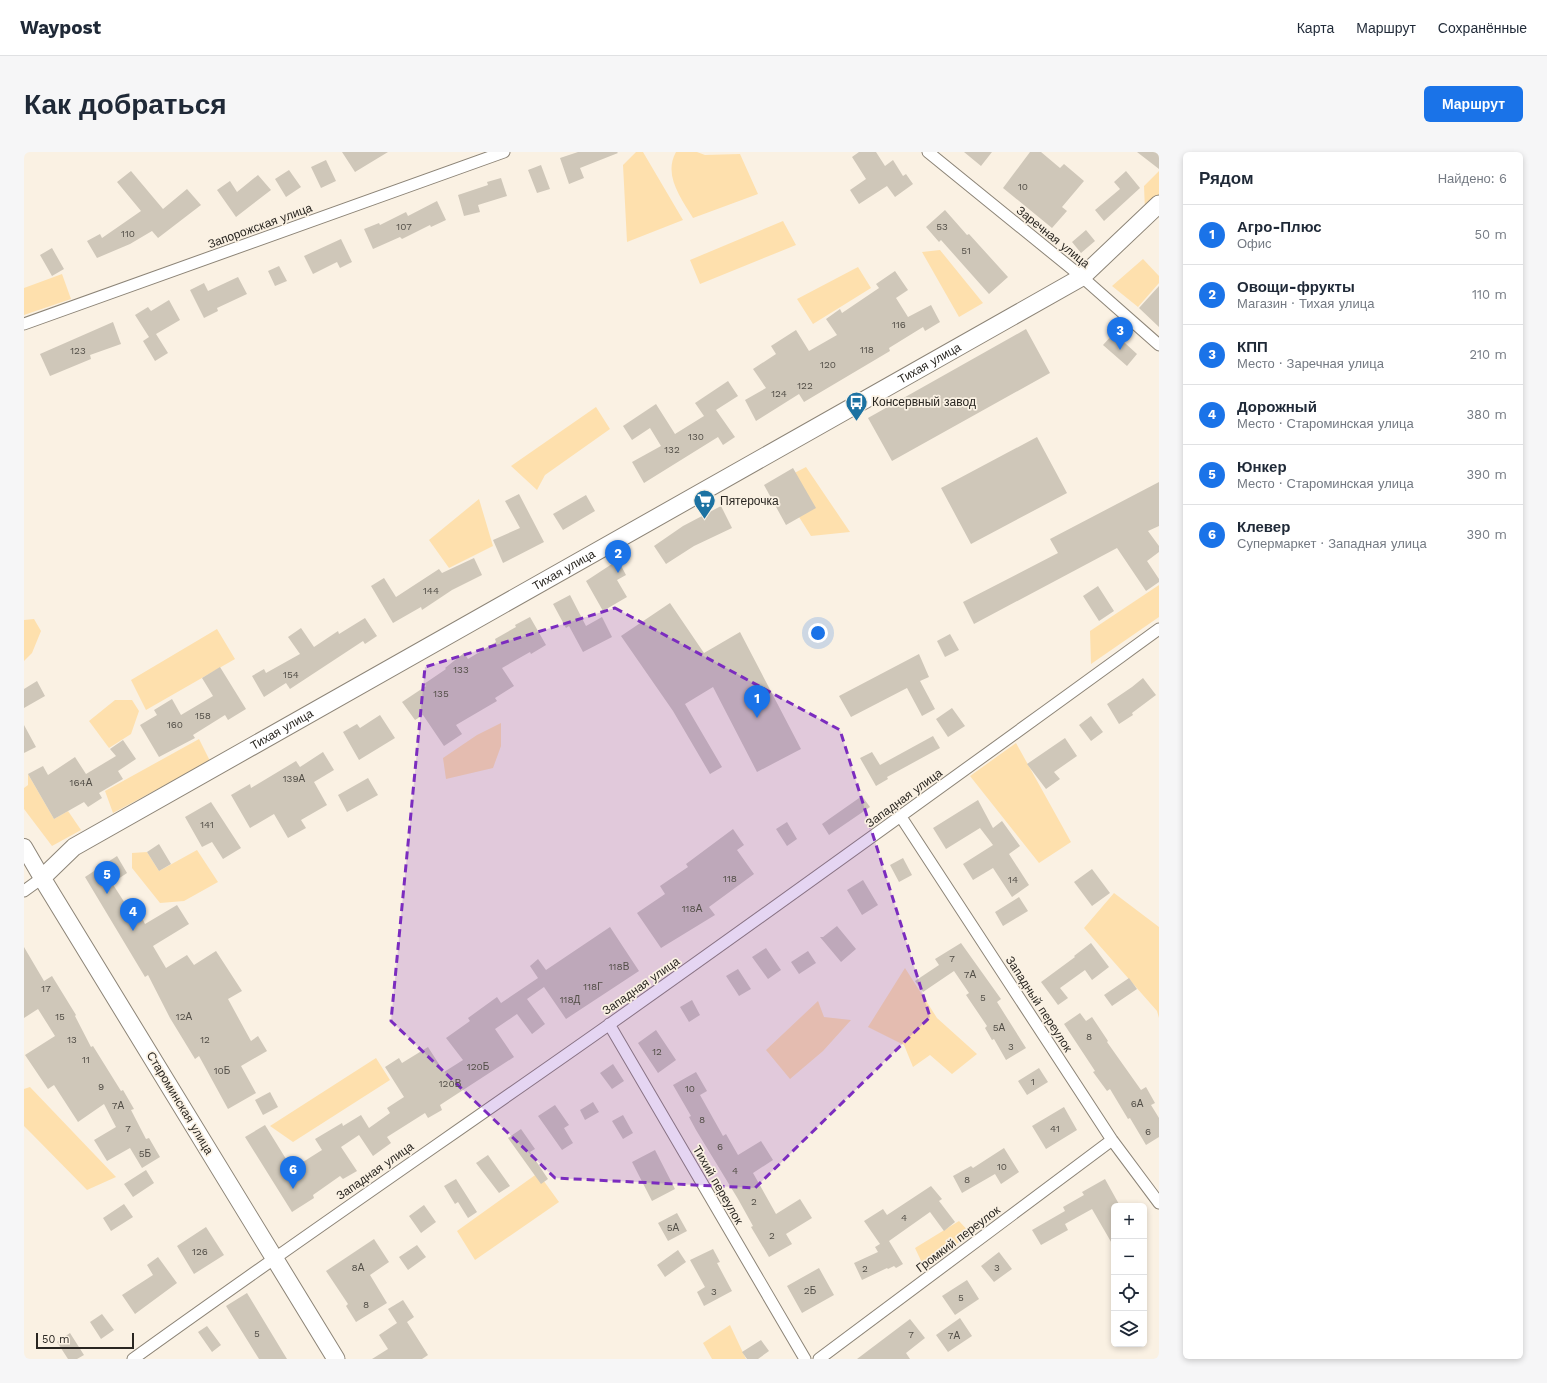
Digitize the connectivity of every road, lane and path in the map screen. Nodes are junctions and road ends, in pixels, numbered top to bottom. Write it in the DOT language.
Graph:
graph roads {
  1 [pos="504,152"];
  2 [pos="928,152"];
  3 [pos="1159,204"];
  4 [pos="1082,277"];
  5 [pos="24,324"];
  6 [pos="1159,345"];
  7 [pos="1159,629"];
  8 [pos="901,817"];
  9 [pos="24,847"];
  10 [pos="42,878"];
  11 [pos="24,891"];
  12 [pos="609,1024"];
  13 [pos="1112,1140"];
  14 [pos="1159,1203"];
  15 [pos="274,1257"];
  16 [pos="133,1359"];
  17 [pos="336,1359"];
  18 [pos="805,1359"];
  19 [pos="819,1359"];
  1 -- 5 [label="street, Запорожская улица"];
  2 -- 4 [label="street, Заречная улица"];
  3 -- 4 [label="main road, Тихая улица"];
  4 -- 6 [label="street, Заречная улица"];
  4 -- 10 [label="main road, Тихая улица"];
  7 -- 8 [label="street, Западная улица"];
  8 -- 12 [label="street, Западная улица"];
  8 -- 13 [label="street, Западный переулок"];
  9 -- 10 [label="street, Староминская улица"];
  10 -- 11 [label="street, Тихая улица"];
  10 -- 15 [label="main road, Староминская улица"];
  12 -- 15 [label="street, Западная улица"];
  12 -- 18 [label="street, Тихий переулок"];
  13 -- 14 [label="street, Западный переулок"];
  13 -- 19 [label="street, Громкий переулок"];
  15 -- 16 [label="street, Западная улица"];
  15 -- 17 [label="main road, Староминская улица"];
}
